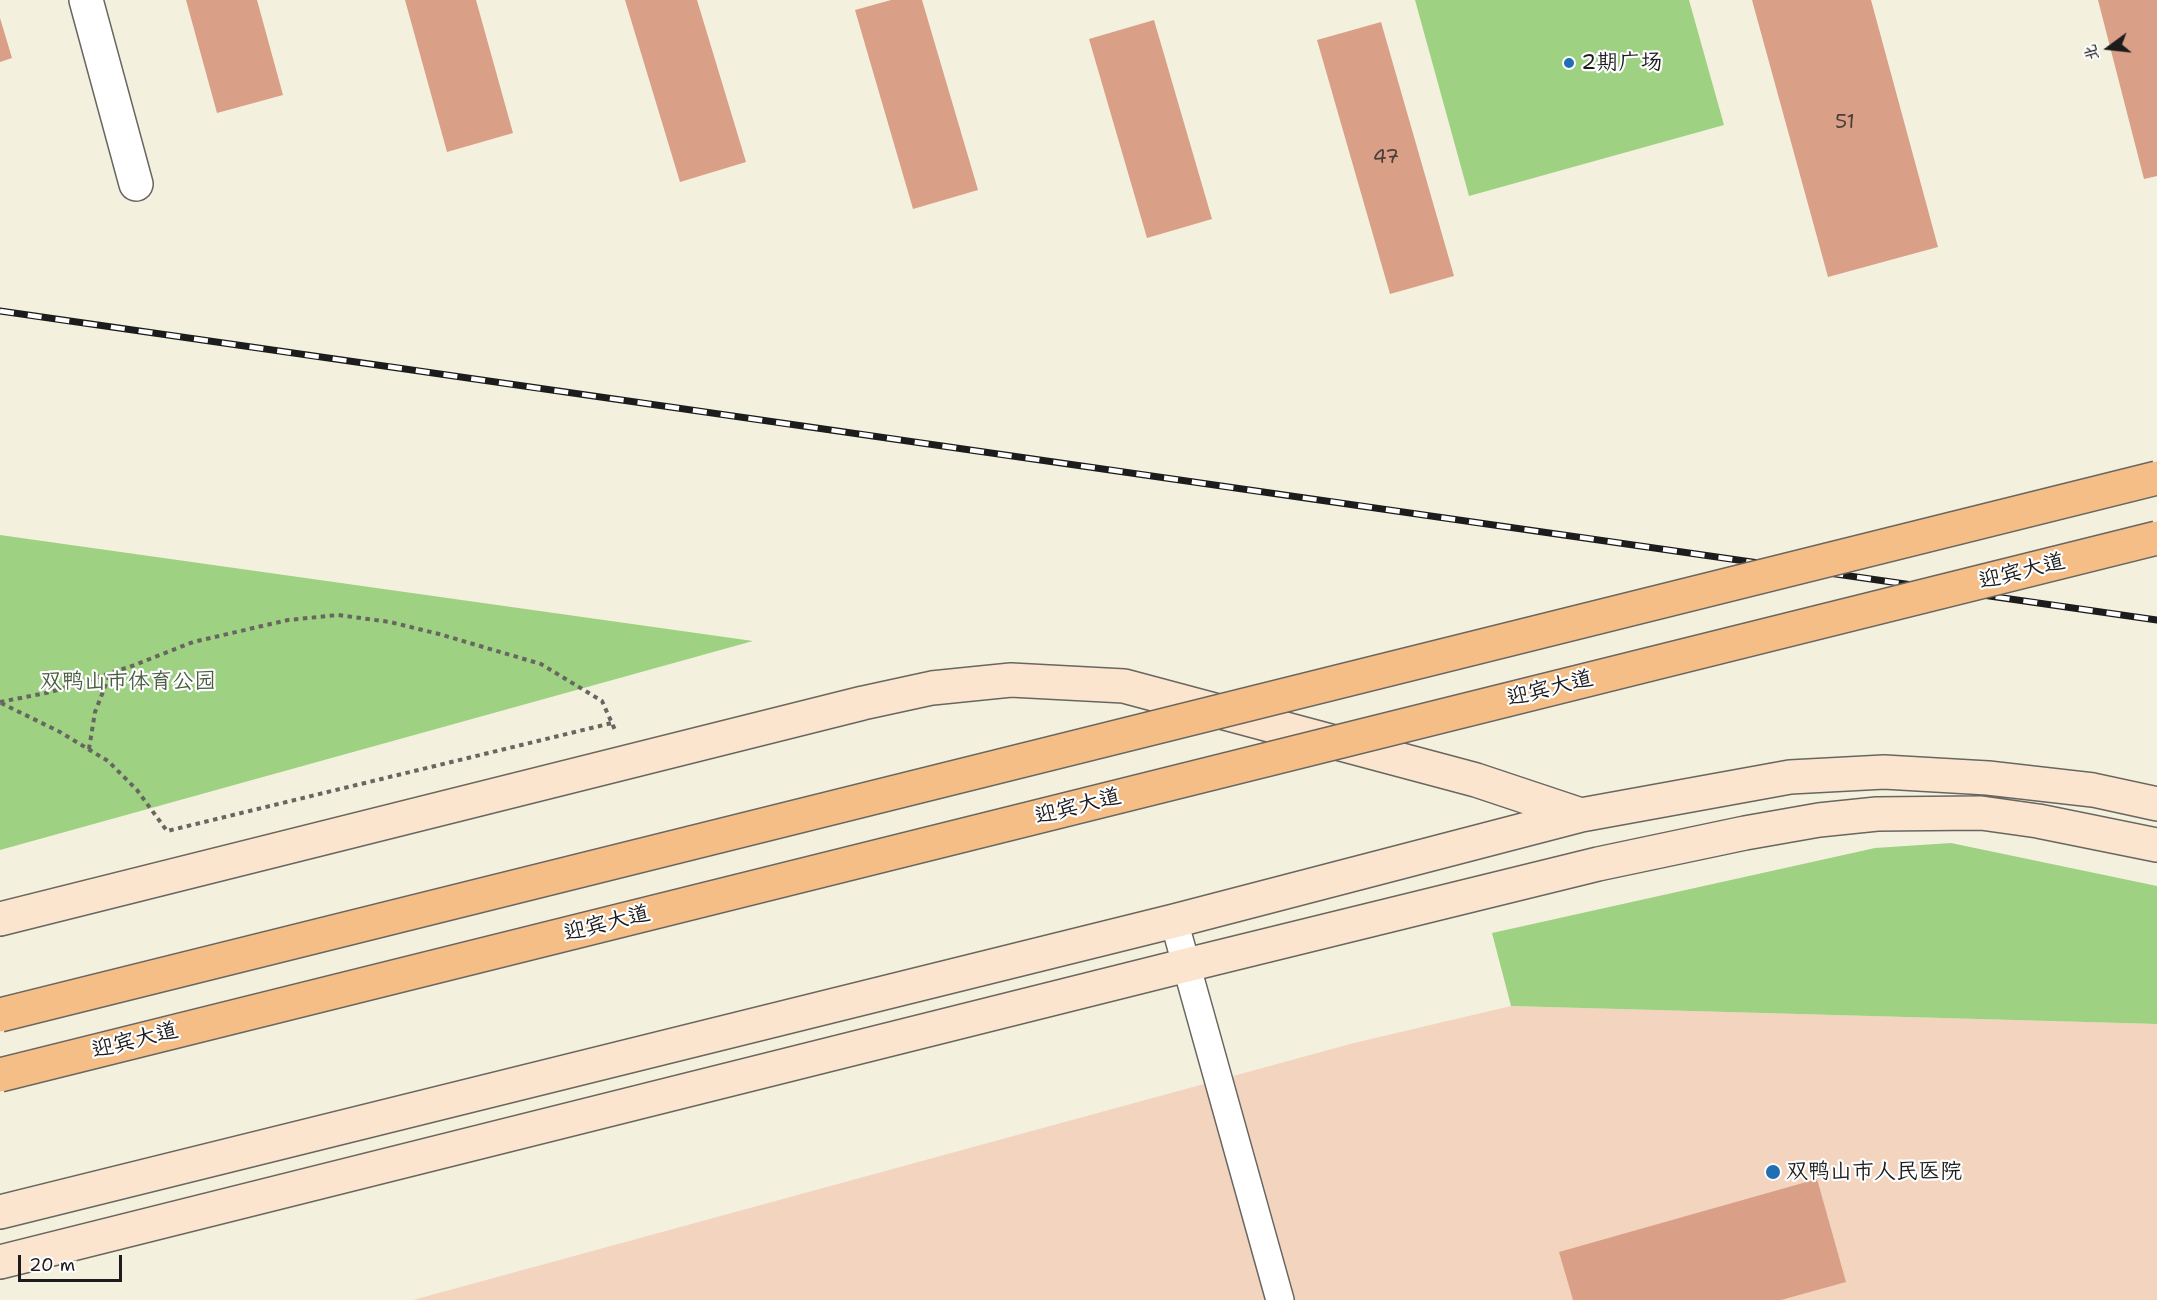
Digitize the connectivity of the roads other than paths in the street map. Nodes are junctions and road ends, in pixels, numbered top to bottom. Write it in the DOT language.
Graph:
graph roads {
  1 [pos="86,0"];
  2 [pos="136,184"];
  3 [pos="2157,478"];
  4 [pos="2157,538"];
  5 [pos="2157,804"];
  6 [pos="1581,815"];
  7 [pos="2157,844"];
  8 [pos="0,919"];
  9 [pos="1174,921"];
  10 [pos="1187,965"];
  11 [pos="0,1015"];
  12 [pos="0,1075"];
  13 [pos="0,1212"];
  14 [pos="0,1262"];
  15 [pos="1280,1300"];
  1 -- 2 [label="street"];
  3 -- 11 [label="main road, bridge"];
  4 -- 12 [label="main road, 迎宾大道, bridge"];
  5 -- 6 [label="main road"];
  6 -- 8 [label="main road"];
  6 -- 9 [label="main road"];
  7 -- 10 [label="main road"];
  9 -- 10 [label="street"];
  9 -- 13 [label="main road"];
  10 -- 14 [label="main road"];
  10 -- 15 [label="street"];
}
